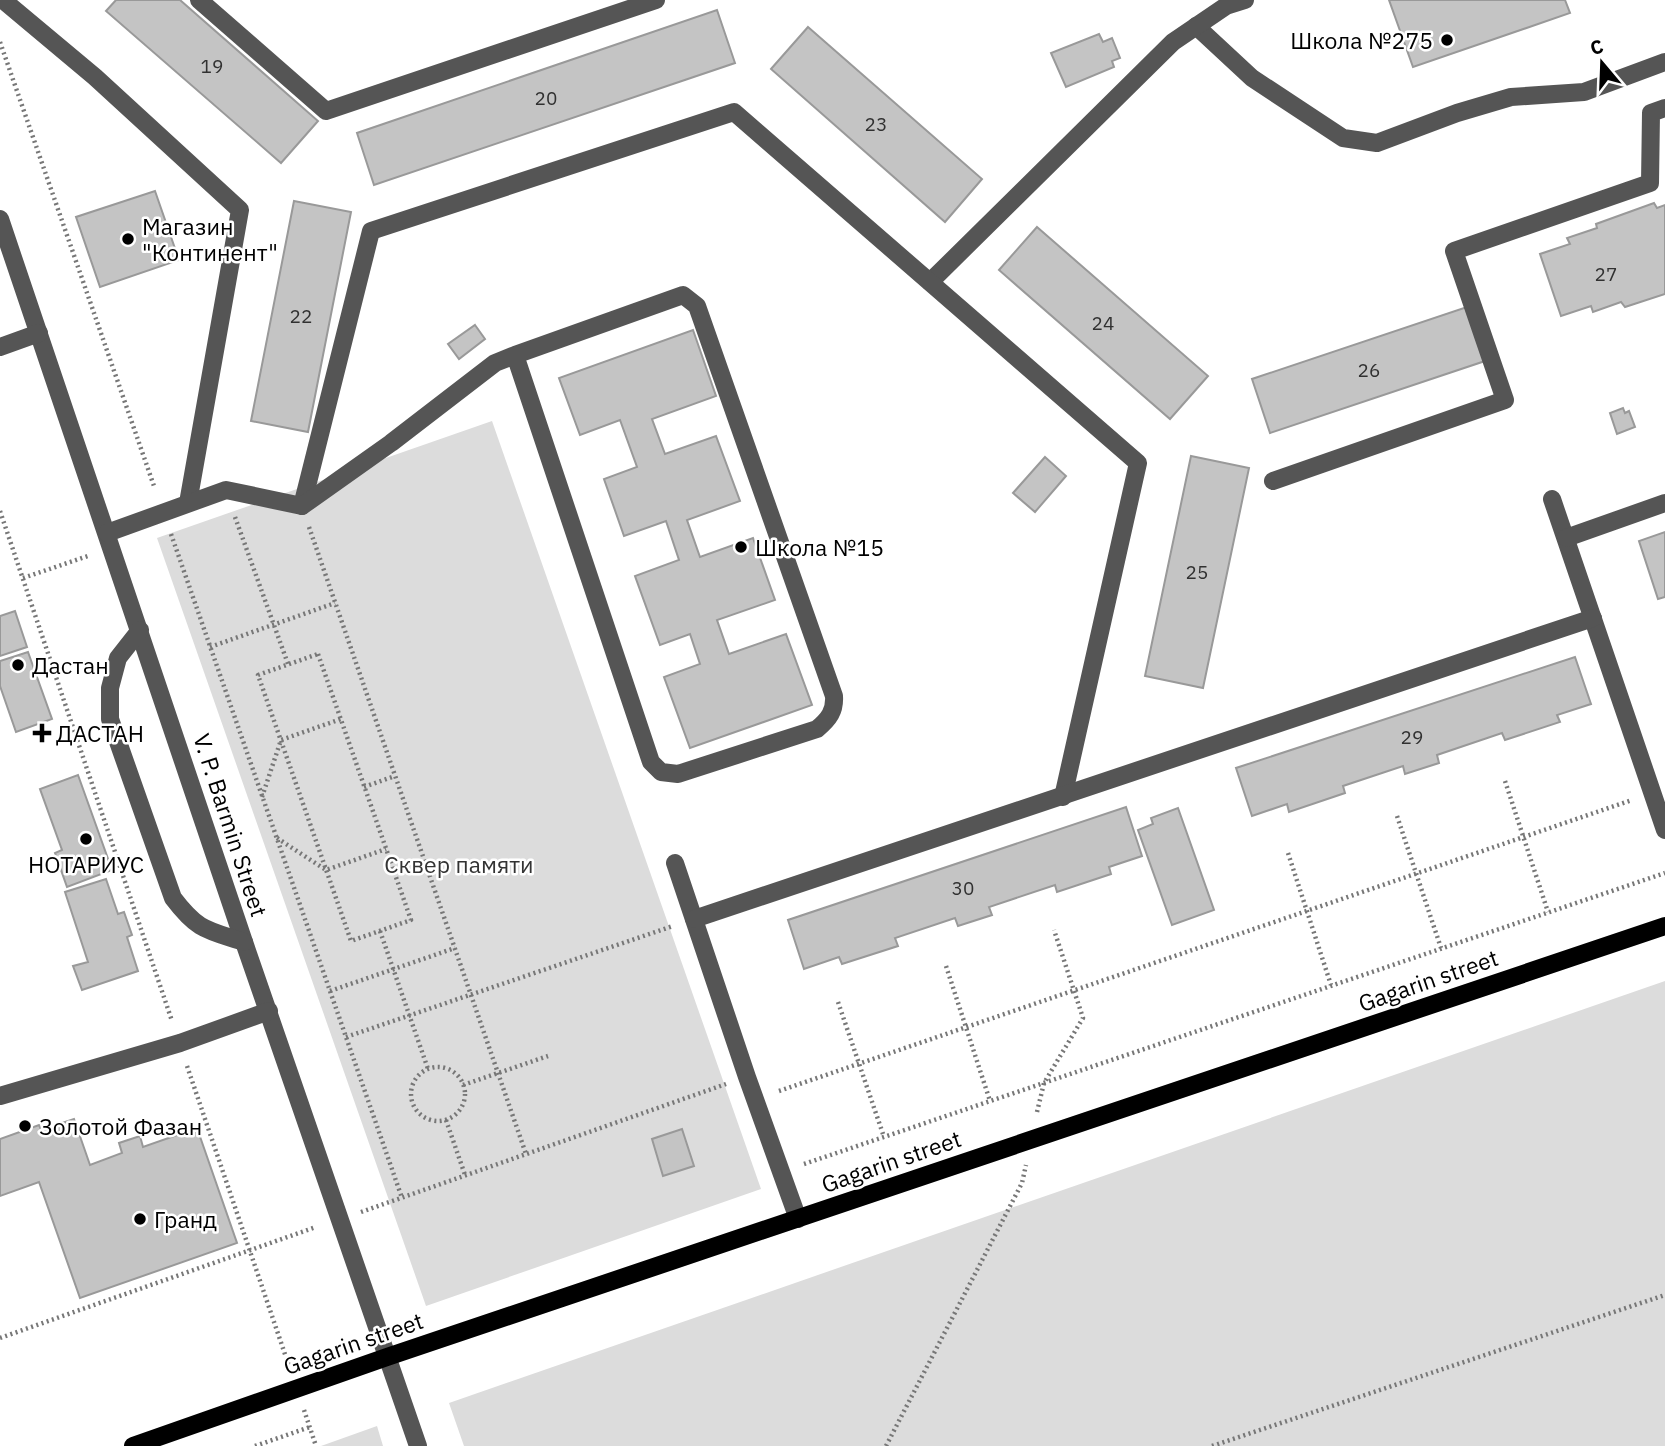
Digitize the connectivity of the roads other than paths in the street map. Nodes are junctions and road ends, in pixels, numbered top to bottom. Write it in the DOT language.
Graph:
graph roads {
  1 [pos="4,0"];
  2 [pos="199,0"];
  3 [pos="656,0"];
  4 [pos="1245,0"];
  5 [pos="1196,26"];
  6 [pos="1665,62"];
  7 [pos="1665,108"];
  8 [pos="0,219"];
  9 [pos="930,282"];
  10 [pos="39,333"];
  11 [pos="0,347"];
  12 [pos="515,355"];
  13 [pos="1273,481"];
  14 [pos="1552,499"];
  15 [pos="188,503"];
  16 [pos="1665,503"];
  17 [pos="302,506"];
  18 [pos="107,533"];
  19 [pos="1566,538"];
  20 [pos="1593,618"];
  21 [pos="140,630"];
  22 [pos="1063,797"];
  23 [pos="1665,830"];
  24 [pos="676,863"];
  25 [pos="694,919"];
  26 [pos="1665,926"];
  27 [pos="244,942"];
  28 [pos="269,1011"];
  29 [pos="0,1096"];
  30 [pos="798,1219"];
  31 [pos="387,1357"];
  32 [pos="133,1446"];
  33 [pos="418,1446"];
  1 -- 15 [label="street"];
  2 -- 3 [label="street"];
  4 -- 5 [label="street"];
  5 -- 6 [label="street"];
  5 -- 9 [label="street"];
  7 -- 13 [label="street"];
  8 -- 10 [label="street, V. P. Barmin Street"];
  9 -- 17 [label="street"];
  9 -- 22 [label="street"];
  10 -- 11 [label="street"];
  10 -- 18 [label="street, V. P. Barmin Street"];
  12 -- 12 [label="street"];
  12 -- 17 [label="street"];
  14 -- 19 [label="street"];
  15 -- 17 [label="street"];
  15 -- 18 [label="street"];
  16 -- 19 [label="street"];
  18 -- 21 [label="street, V. P. Barmin Street"];
  19 -- 20 [label="street"];
  20 -- 22 [label="street"];
  20 -- 23 [label="street"];
  21 -- 27 [label="street, V. P. Barmin Street"];
  21 -- 27 [label="street"];
  22 -- 25 [label="street"];
  24 -- 25 [label="street"];
  25 -- 30 [label="street"];
  26 -- 30 [label="main road, Gagarin street"];
  27 -- 28 [label="street, V. P. Barmin Street"];
  28 -- 29 [label="street"];
  28 -- 31 [label="street, V. P. Barmin Street"];
  30 -- 31 [label="main road, Gagarin street"];
  31 -- 32 [label="main road, Gagarin street"];
  31 -- 33 [label="street, V. P. Barmin Street"];
}
